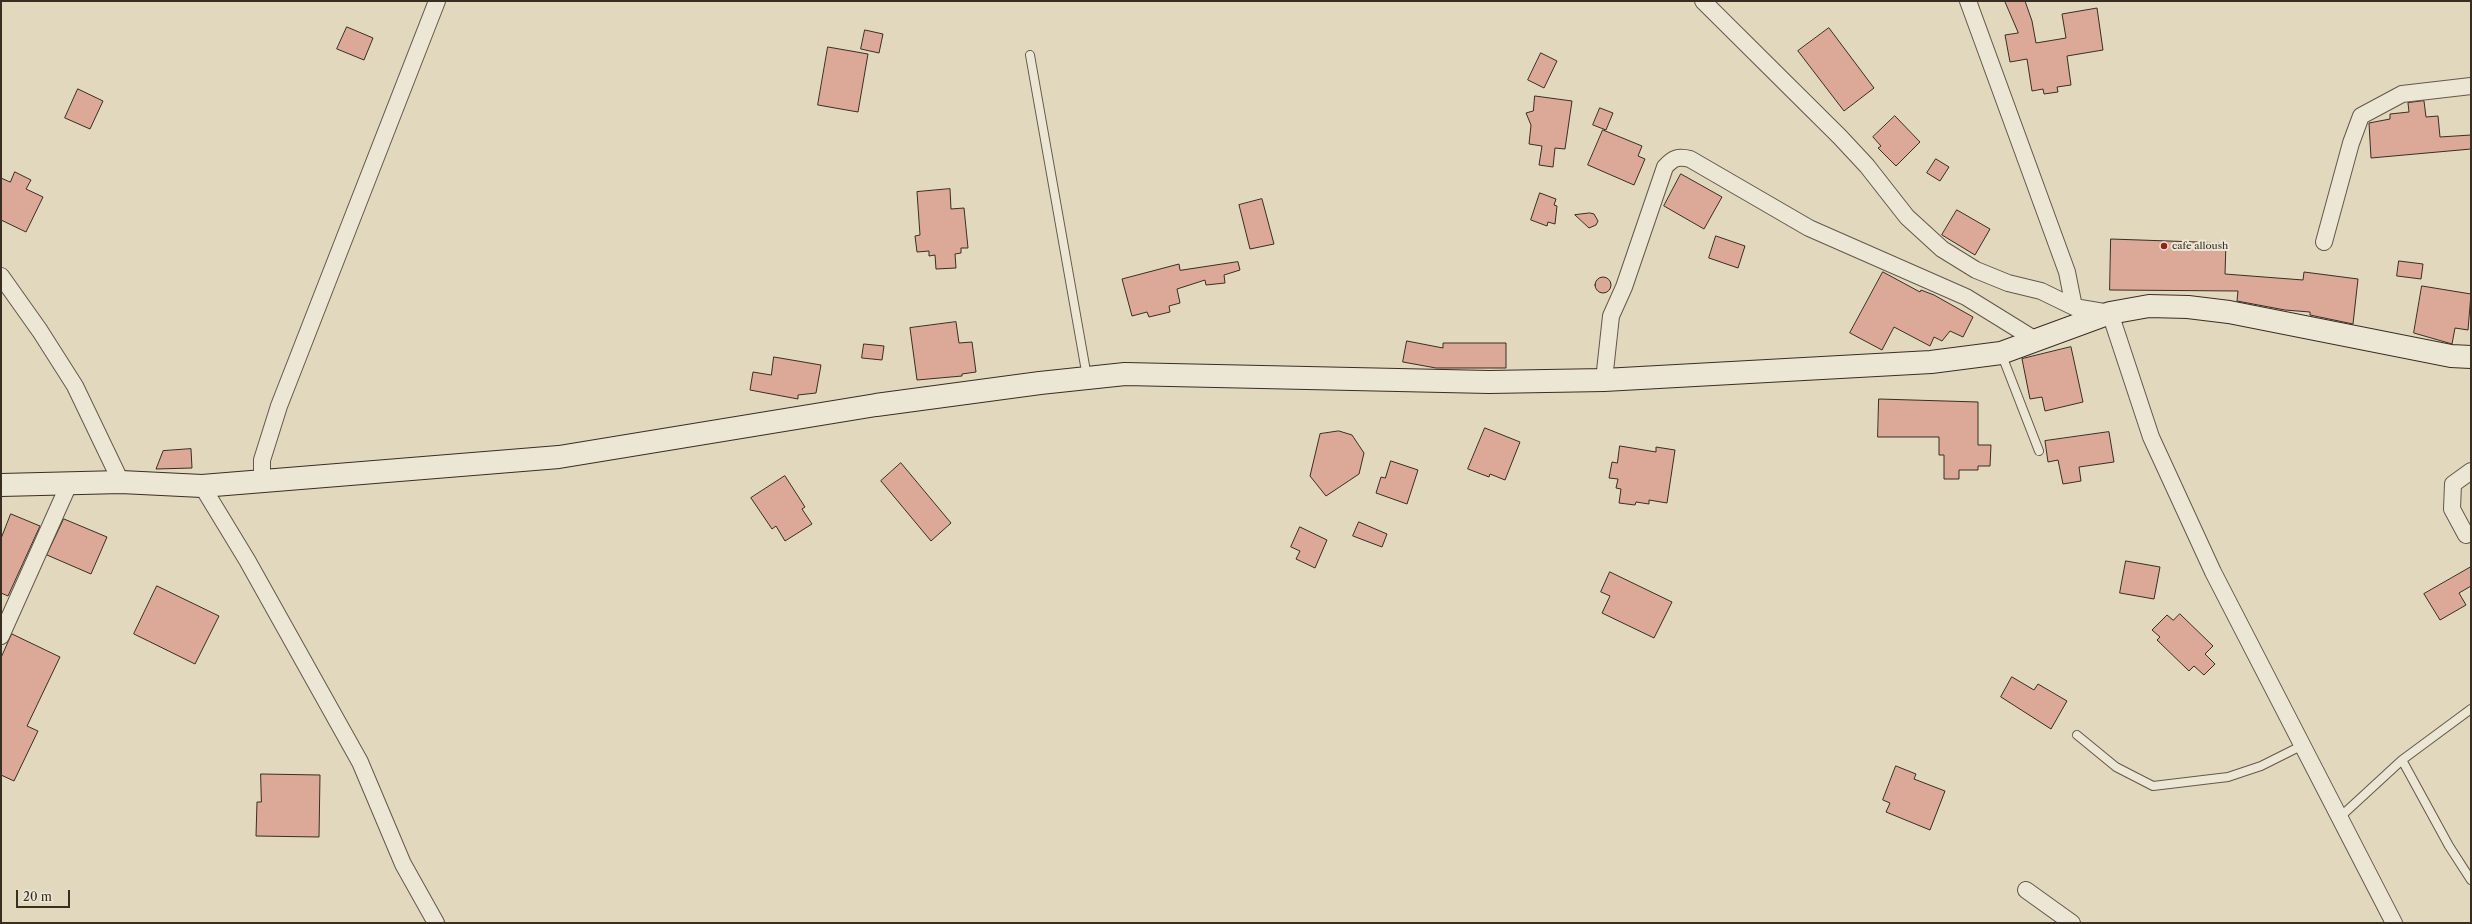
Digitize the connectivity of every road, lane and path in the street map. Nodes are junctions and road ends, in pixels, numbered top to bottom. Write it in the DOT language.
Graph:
graph roads {
  1 [pos="437,1"];
  2 [pos="1703,1"];
  3 [pos="1968,1"];
  4 [pos="1030,55"];
  5 [pos="2471,86"];
  6 [pos="2324,242"];
  7 [pos="1,276"];
  8 [pos="2074,307"];
  9 [pos="2110,313"];
  10 [pos="2034,339"];
  11 [pos="2001,353"];
  12 [pos="2471,357"];
  13 [pos="1087,378"];
  14 [pos="1604,380"];
  15 [pos="2039,451"];
  16 [pos="2471,471"];
  17 [pos="262,481"];
  18 [pos="121,482"];
  19 [pos="69,484"];
  20 [pos="1,485"];
  21 [pos="202,486"];
  22 [pos="2466,535"];
  23 [pos="1,636"];
  24 [pos="2471,708"];
  25 [pos="2077,735"];
  26 [pos="2303,745"];
  27 [pos="2402,760"];
  28 [pos="2339,818"];
  29 [pos="2471,880"];
  30 [pos="2026,890"];
  31 [pos="436,923"];
  32 [pos="2072,923"];
  33 [pos="2394,923"];
  1 -- 17 [label="street"];
  2 -- 8 [label="street"];
  3 -- 8 [label="street"];
  4 -- 13 [label="lane"];
  5 -- 6 [label="street"];
  7 -- 18 [label="street"];
  8 -- 9 [label="street"];
  9 -- 10 [label="street"];
  9 -- 12 [label="street"];
  9 -- 26 [label="street"];
  10 -- 11 [label="street"];
  10 -- 14 [label="street"];
  11 -- 14 [label="street"];
  11 -- 15 [label="lane"];
  13 -- 14 [label="street"];
  13 -- 17 [label="street"];
  16 -- 22 [label="street"];
  17 -- 21 [label="street"];
  18 -- 19 [label="street"];
  18 -- 21 [label="street"];
  19 -- 20 [label="street"];
  19 -- 23 [label="street"];
  21 -- 31 [label="street"];
  24 -- 27 [label="lane"];
  25 -- 26 [label="lane"];
  26 -- 28 [label="street"];
  27 -- 28 [label="lane"];
  27 -- 29 [label="lane"];
  28 -- 33 [label="street"];
  30 -- 32 [label="street"];
}
